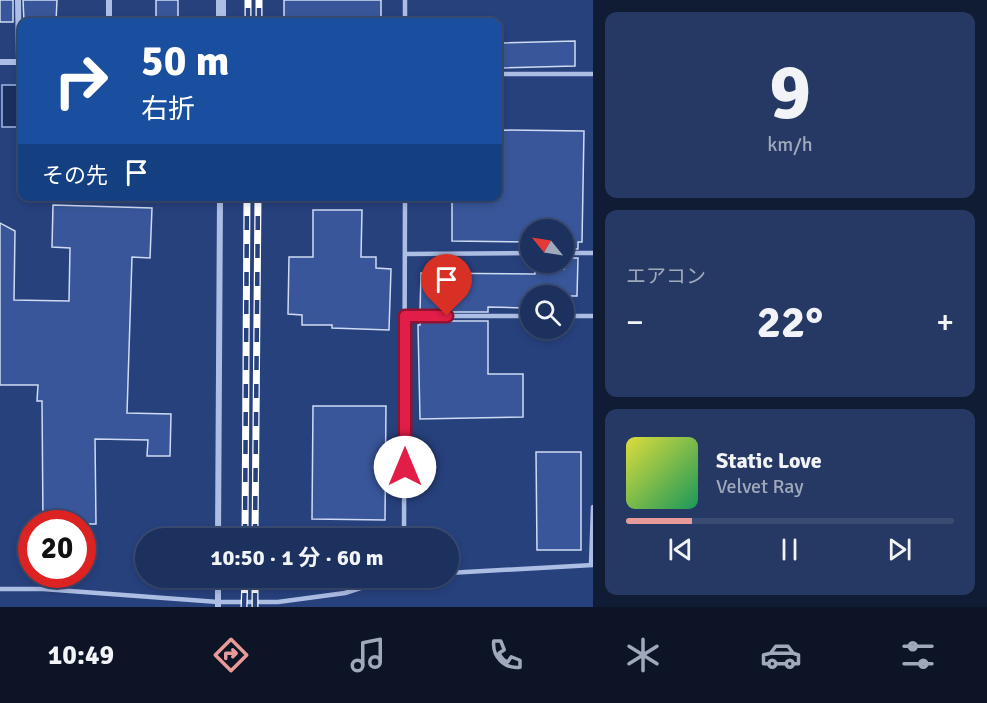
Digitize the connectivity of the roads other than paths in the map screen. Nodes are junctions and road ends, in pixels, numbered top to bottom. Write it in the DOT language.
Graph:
graph roads {
  1 [pos="18,0"];
  2 [pos="109,0"];
  3 [pos="221,0"];
  4 [pos="405,0"];
  5 [pos="19,18"];
  6 [pos="109,18"];
  7 [pos="221,18"];
  8 [pos="405,18"];
  9 [pos="0,62"];
  10 [pos="18,62"];
  11 [pos="502,74"];
  12 [pos="592,74"];
  13 [pos="220,201"];
  14 [pos="405,201"];
  15 [pos="520,253"];
  16 [pos="574,253"];
  17 [pos="592,253"];
  18 [pos="405,254"];
  19 [pos="405,316"];
  20 [pos="520,316"];
  21 [pos="574,316"];
  22 [pos="592,316"];
  23 [pos="592,507"];
  24 [pos="218,528"];
  25 [pos="404,528"];
  26 [pos="592,565"];
  27 [pos="459,572"];
  28 [pos="218,588"];
  29 [pos="360,588"];
  30 [pos="0,589"];
  31 [pos="218,604"];
  1 -- 5 [label="street"];
  2 -- 6 [label="street"];
  3 -- 7 [label="street"];
  4 -- 8 [label="lane"];
  9 -- 10 [label="street"];
  11 -- 12 [label="lane"];
  13 -- 24 [label="street"];
  14 -- 18 [label="lane"];
  15 -- 18 [label="lane"];
  16 -- 17 [label="lane"];
  18 -- 19 [label="lane"];
  19 -- 20 [label="lane"];
  19 -- 25 [label="lane"];
  21 -- 22 [label="lane"];
  23 -- 26 [label="lane"];
  26 -- 27 [label="lane"];
  28 -- 31 [label="street"];
  29 -- 31 [label="lane"];
  30 -- 31 [label="lane"];
}
